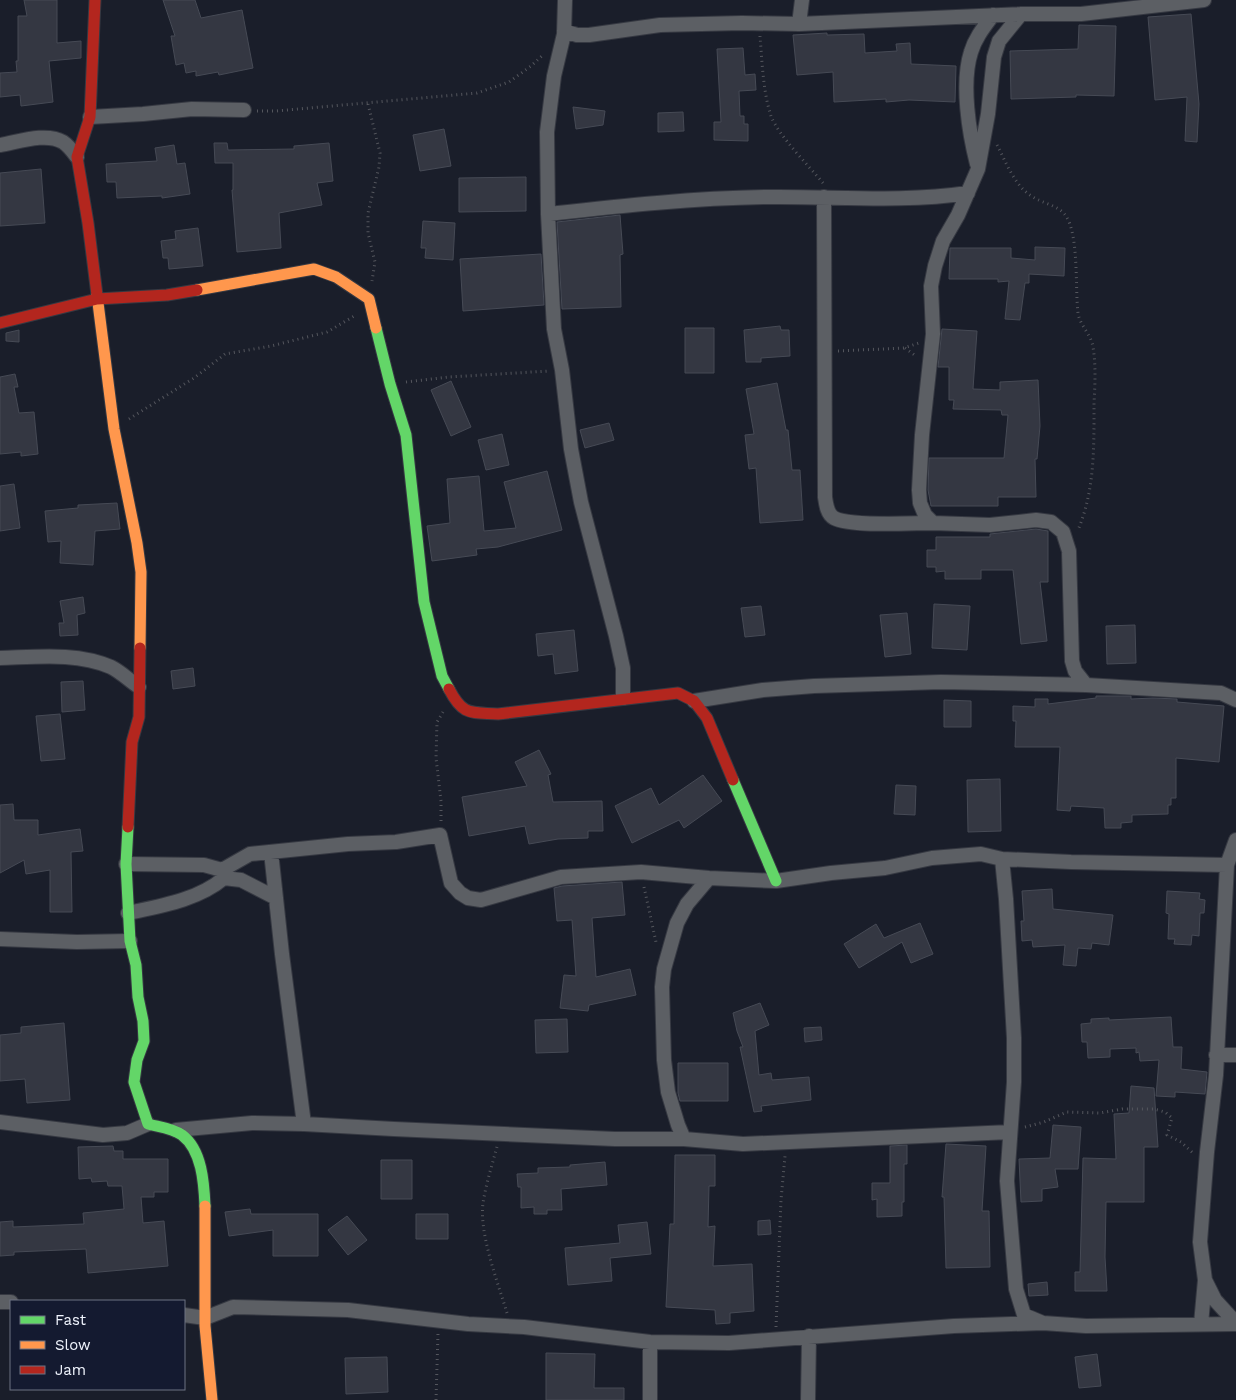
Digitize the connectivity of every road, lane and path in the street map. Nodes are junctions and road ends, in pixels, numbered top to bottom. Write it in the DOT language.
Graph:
graph roads {
  1 [pos="95,0"];
  2 [pos="565,0"];
  3 [pos="802,0"];
  4 [pos="1204,0"];
  5 [pos="1021,14"];
  6 [pos="993,15"];
  7 [pos="758,24"];
  8 [pos="799,24"];
  9 [pos="564,31"];
  10 [pos="544,53"];
  11 [pos="368,104"];
  12 [pos="244,110"];
  13 [pos="988,114"];
  14 [pos="90,117"];
  15 [pos="0,146"];
  16 [pos="77,157"];
  17 [pos="978,169"];
  18 [pos="968,193"];
  19 [pos="829,197"];
  20 [pos="548,214"];
  21 [pos="97,299"];
  22 [pos="370,303"];
  23 [pos="0,323"];
  24 [pos="933,334"];
  25 [pos="825,352"];
  26 [pos="562,370"];
  27 [pos="390,384"];
  28 [pos="114,429"];
  29 [pos="933,522"];
  30 [pos="1070,551"];
  31 [pos="0,658"];
  32 [pos="140,661"];
  33 [pos="113,668"];
  34 [pos="1086,685"];
  35 [pos="139,687"];
  36 [pos="623,698"];
  37 [pos="1236,700"];
  38 [pos="694,701"];
  39 [pos="456,703"];
  40 [pos="440,834"];
  41 [pos="1236,840"];
  42 [pos="271,852"];
  43 [pos="1002,859"];
  44 [pos="126,864"];
  45 [pos="1227,865"];
  46 [pos="641,872"];
  47 [pos="223,874"];
  48 [pos="708,878"];
  49 [pos="776,881"];
  50 [pos="276,898"];
  51 [pos="128,912"];
  52 [pos="0,939"];
  53 [pos="130,941"];
  54 [pos="657,946"];
  55 [pos="1216,1055"];
  56 [pos="1236,1055"];
  57 [pos="0,1122"];
  58 [pos="148,1124"];
  59 [pos="304,1124"];
  60 [pos="176,1130"];
  61 [pos="1010,1132"];
  62 [pos="500,1134"];
  63 [pos="684,1139"];
  64 [pos="786,1142"];
  65 [pos="1205,1169"];
  66 [pos="1205,1280"];
  67 [pos="185,1315"];
  68 [pos="205,1318"];
  69 [pos="438,1320"];
  70 [pos="1043,1323"];
  71 [pos="1201,1324"];
  72 [pos="1236,1324"];
  73 [pos="510,1326"];
  74 [pos="809,1336"];
  75 [pos="776,1340"];
  76 [pos="650,1342"];
  77 [pos="212,1400"];
  78 [pos="436,1400"];
  79 [pos="650,1400"];
  80 [pos="808,1400"];
  1 -- 14 [label="street"];
  2 -- 9 [label="street"];
  3 -- 8 [label="street"];
  4 -- 5 [label="street"];
  5 -- 6 [label="street"];
  5 -- 13 [label="street"];
  6 -- 8 [label="street"];
  6 -- 17 [label="street"];
  7 -- 8 [label="street"];
  7 -- 9 [label="street"];
  7 -- 19 [label="path"];
  9 -- 20 [label="street"];
  10 -- 11 [label="path"];
  11 -- 12 [label="path"];
  11 -- 22 [label="path"];
  12 -- 14 [label="street"];
  13 -- 17 [label="street"];
  13 -- 30 [label="path"];
  14 -- 16 [label="street"];
  15 -- 16 [label="street"];
  16 -- 21 [label="street"];
  17 -- 18 [label="street"];
  18 -- 19 [label="street"];
  18 -- 24 [label="street"];
  19 -- 20 [label="street"];
  19 -- 25 [label="street"];
  20 -- 26 [label="street"];
  21 -- 22 [label="street"];
  21 -- 23 [label="street"];
  21 -- 28 [label="street"];
  22 -- 27 [label="street"];
  22 -- 28 [label="path"];
  24 -- 25 [label="path"];
  24 -- 29 [label="street"];
  25 -- 29 [label="street"];
  26 -- 27 [label="path"];
  26 -- 36 [label="street"];
  27 -- 39 [label="street"];
  28 -- 32 [label="street"];
  29 -- 30 [label="street"];
  30 -- 34 [label="street"];
  31 -- 33 [label="street"];
  32 -- 33 [label="street"];
  32 -- 35 [label="street"];
  33 -- 35 [label="street"];
  34 -- 37 [label="street"];
  34 -- 38 [label="street"];
  35 -- 44 [label="street"];
  36 -- 38 [label="street"];
  36 -- 39 [label="street"];
  38 -- 49 [label="street"];
  39 -- 40 [label="path"];
  40 -- 42 [label="street"];
  40 -- 46 [label="street"];
  41 -- 45 [label="street"];
  42 -- 47 [label="street"];
  42 -- 50 [label="street"];
  43 -- 45 [label="street"];
  43 -- 49 [label="street"];
  43 -- 61 [label="street"];
  44 -- 47 [label="street"];
  44 -- 51 [label="street"];
  45 -- 55 [label="street"];
  46 -- 48 [label="street"];
  46 -- 54 [label="path"];
  47 -- 50 [label="street"];
  47 -- 51 [label="street"];
  48 -- 49 [label="street"];
  48 -- 63 [label="street"];
  50 -- 59 [label="street"];
  51 -- 53 [label="street"];
  52 -- 53 [label="street"];
  53 -- 58 [label="street"];
  55 -- 56 [label="street"];
  55 -- 65 [label="street"];
  57 -- 58 [label="street"];
  58 -- 60 [label="street"];
  59 -- 60 [label="street"];
  59 -- 62 [label="street"];
  60 -- 68 [label="street"];
  61 -- 64 [label="street"];
  61 -- 65 [label="path"];
  61 -- 70 [label="street"];
  62 -- 63 [label="street"];
  62 -- 73 [label="path"];
  63 -- 64 [label="street"];
  64 -- 75 [label="path"];
  65 -- 66 [label="street"];
  66 -- 71 [label="street"];
  66 -- 72 [label="street"];
  67 -- 68 [label="street"];
  68 -- 69 [label="street"];
  68 -- 77 [label="street"];
  69 -- 73 [label="street"];
  69 -- 78 [label="path"];
  70 -- 71 [label="street"];
  70 -- 74 [label="street"];
  71 -- 72 [label="street"];
  73 -- 76 [label="street"];
  74 -- 75 [label="street"];
  74 -- 80 [label="street"];
  75 -- 76 [label="street"];
  76 -- 79 [label="street"];
}
